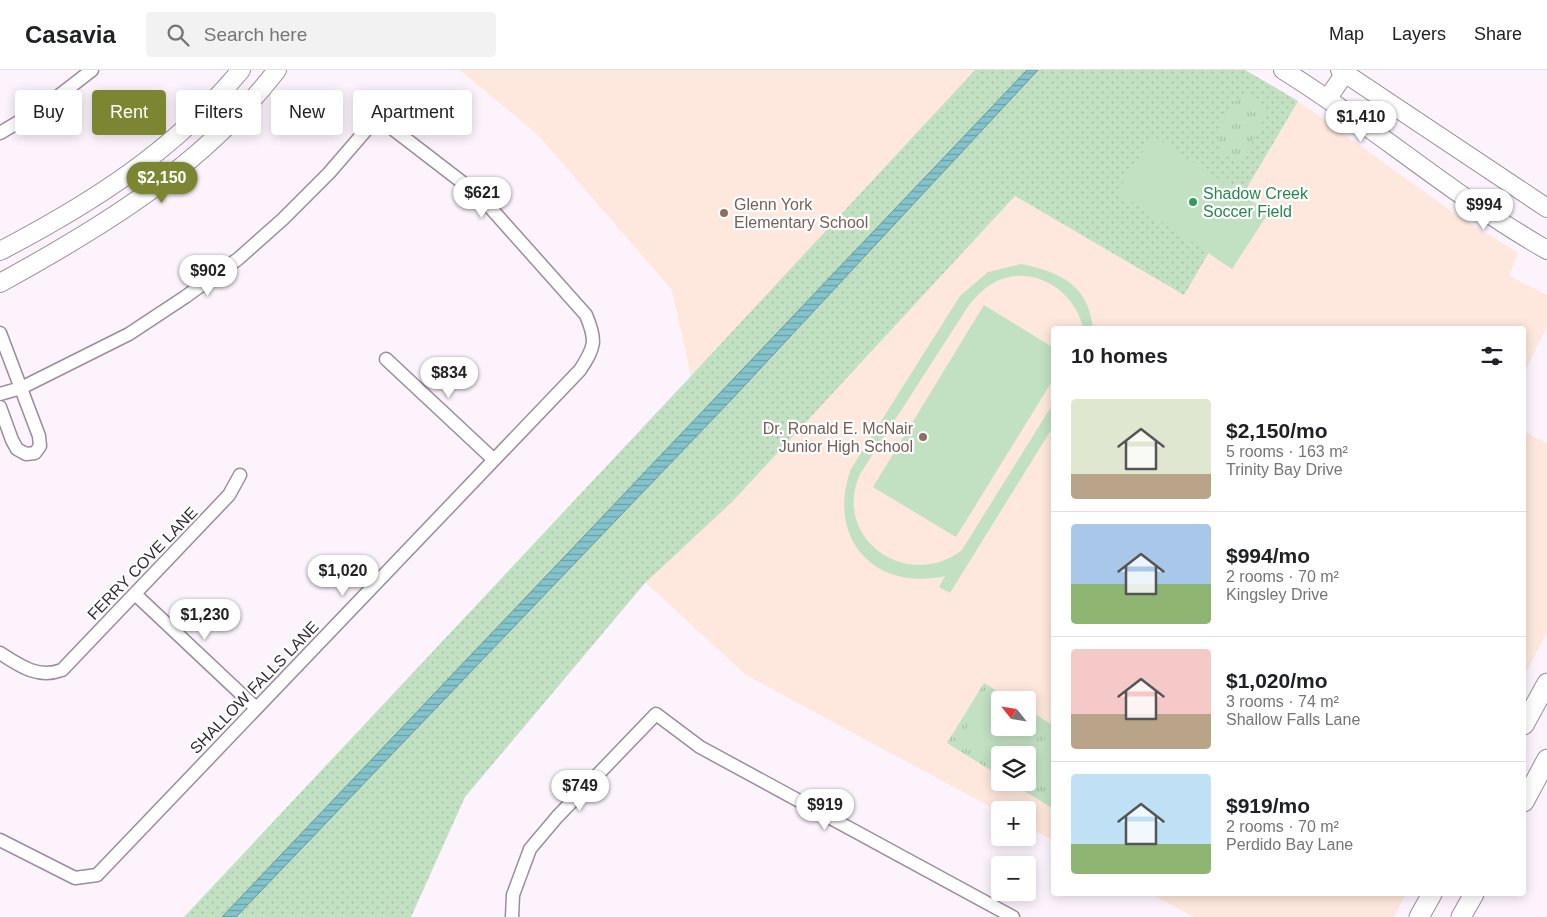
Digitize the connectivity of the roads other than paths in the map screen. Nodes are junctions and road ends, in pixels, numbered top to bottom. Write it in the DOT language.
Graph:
graph roads {
  1 [pos="92,70"];
  2 [pos="241,70"];
  3 [pos="278,70"];
  4 [pos="1283,70"];
  5 [pos="1343,71"];
  6 [pos="77,75"];
  7 [pos="1328,98"];
  8 [pos="0,133"];
  9 [pos="1547,208"];
  10 [pos="1547,250"];
  11 [pos="0,251"];
  12 [pos="0,283"];
  13 [pos="0,333"];
  14 [pos="386,359"];
  15 [pos="21,388"];
  16 [pos="0,394"];
  17 [pos="0,407"];
  18 [pos="493,459"];
  19 [pos="240,475"];
  20 [pos="135,594"];
  21 [pos="0,653"];
  22 [pos="1547,683"];
  23 [pos="256,708"];
  24 [pos="1526,721"];
  25 [pos="1547,759"];
  26 [pos="1526,798"];
  27 [pos="0,840"];
  28 [pos="1431,896"];
  29 [pos="1473,896"];
  30 [pos="512,917"];
  31 [pos="1013,917"];
  32 [pos="1419,917"];
  33 [pos="1461,917"];
  1 -- 6 [label="street"];
  2 -- 11 [label="street"];
  3 -- 12 [label="street"];
  4 -- 7 [label="street"];
  5 -- 7 [label="street"];
  5 -- 9 [label="street"];
  6 -- 8 [label="street"];
  7 -- 10 [label="street"];
  13 -- 15 [label="street"];
  14 -- 18 [label="street"];
  15 -- 16 [label="street"];
  15 -- 17 [label="street"];
  15 -- 18 [label="street, SHALLOW FALLS LANE"];
  18 -- 23 [label="street, SHALLOW FALLS LANE"];
  19 -- 20 [label="street, FERRY COVE LANE"];
  20 -- 21 [label="street, FERRY COVE LANE"];
  20 -- 23 [label="street"];
  22 -- 24 [label="main road"];
  23 -- 27 [label="street, SHALLOW FALLS LANE"];
  25 -- 26 [label="main road"];
  28 -- 32 [label="main road"];
  29 -- 33 [label="main road"];
  30 -- 31 [label="street"];
}
